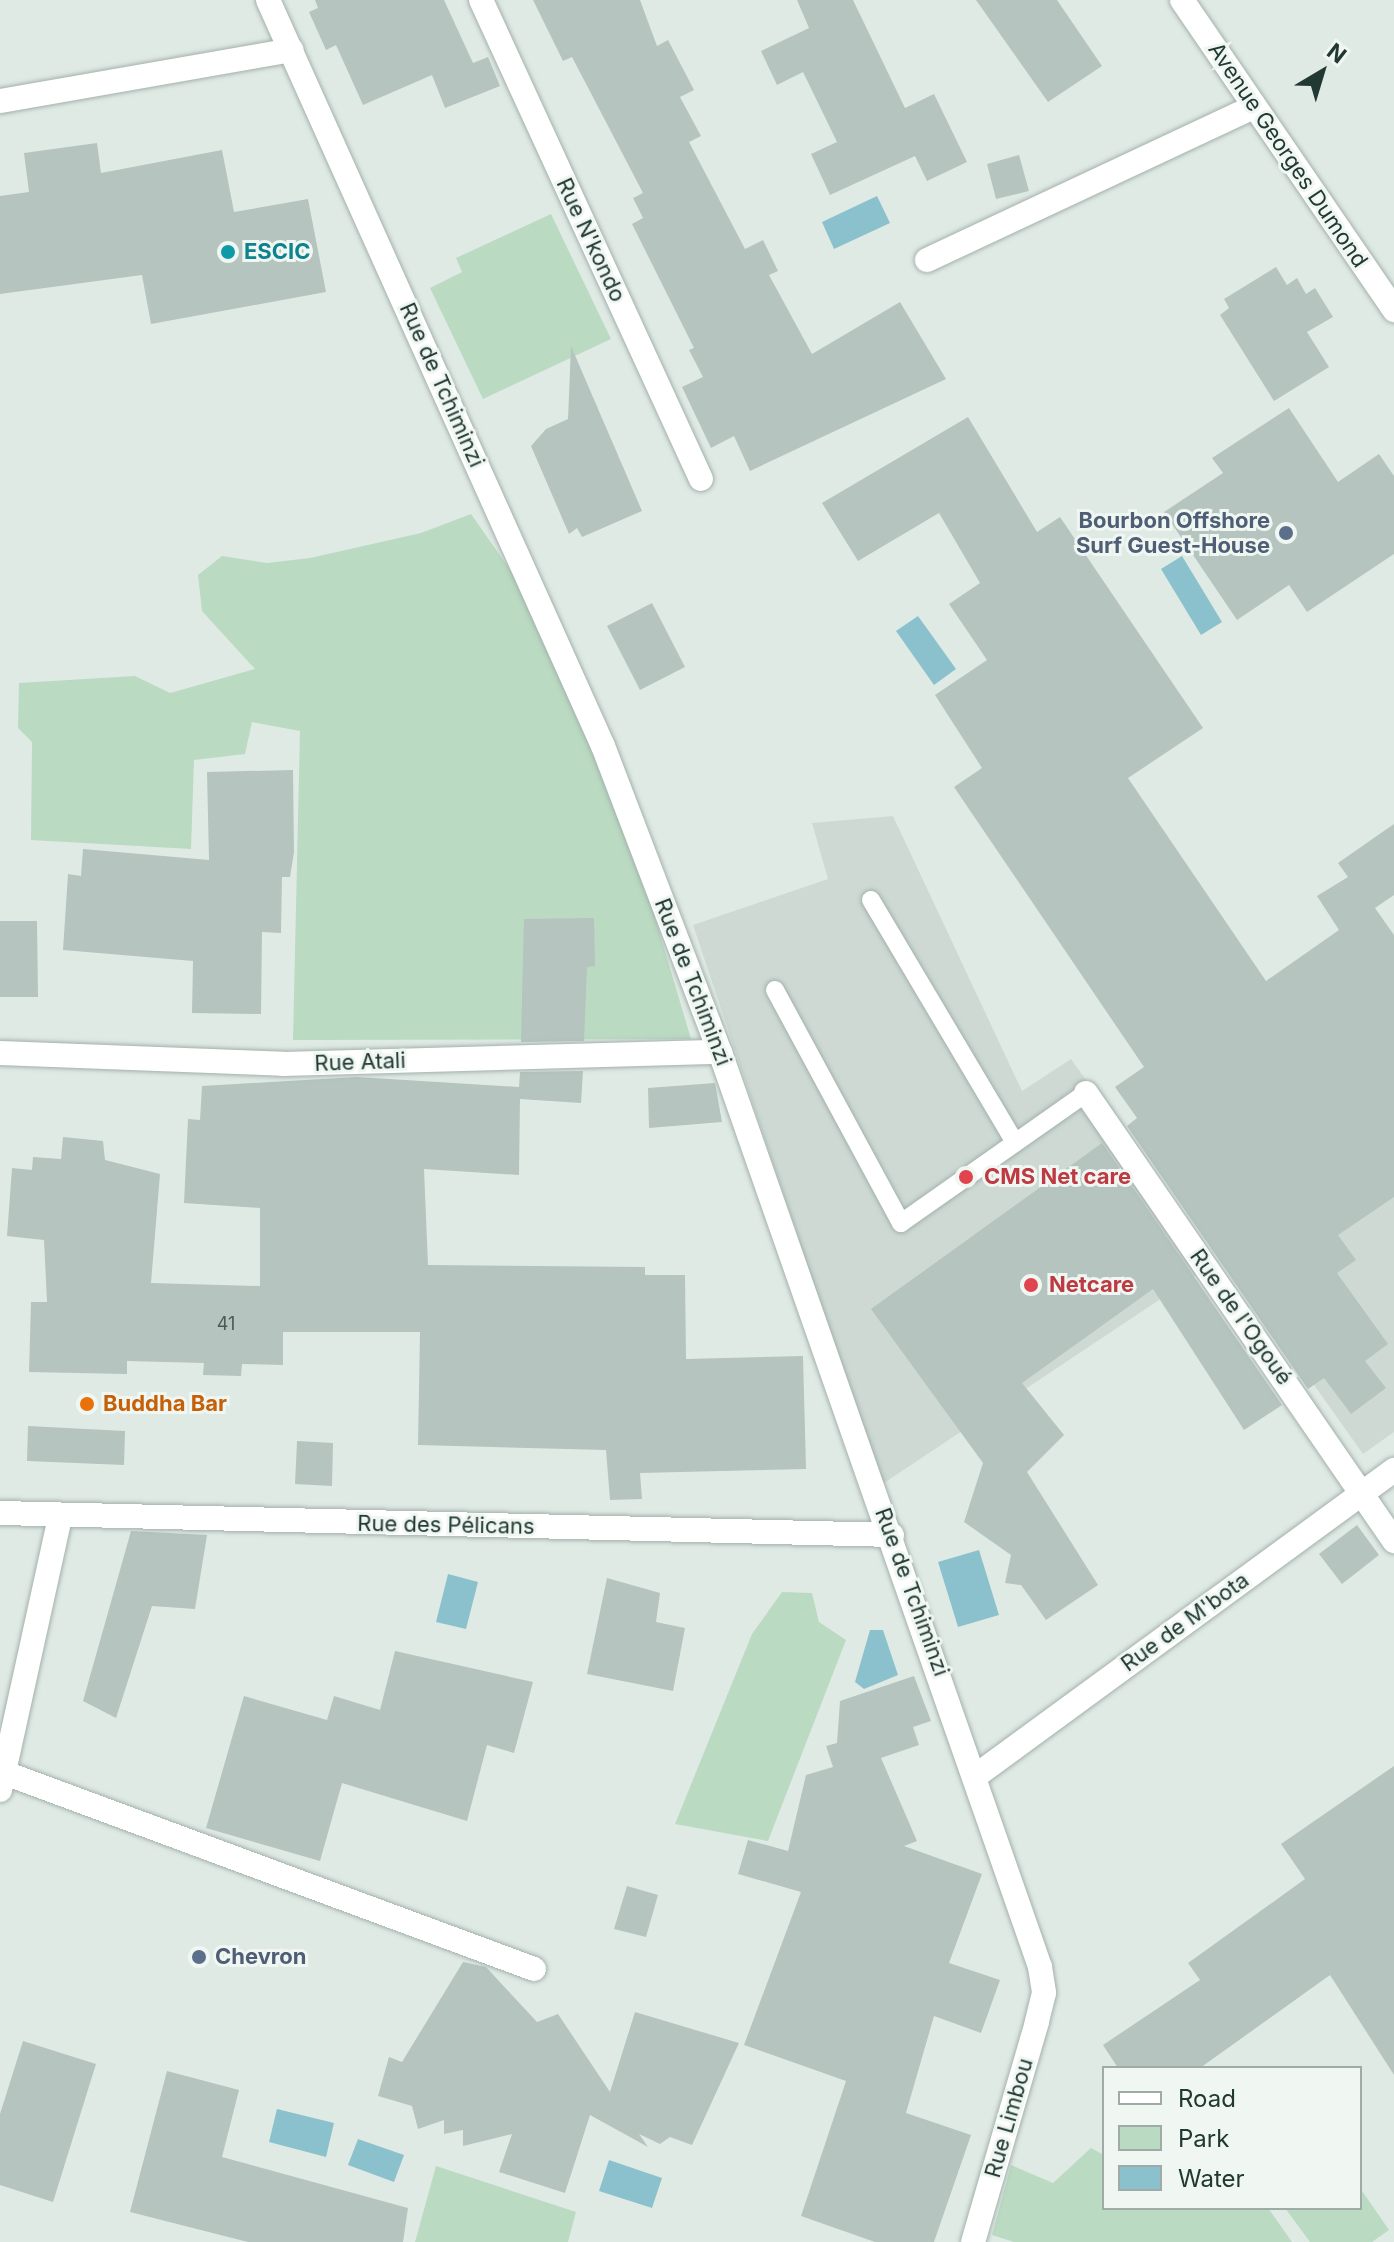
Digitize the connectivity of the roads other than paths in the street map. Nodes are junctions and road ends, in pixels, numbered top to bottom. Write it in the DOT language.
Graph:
graph roads {
  1 [pos="268,0"];
  2 [pos="481,0"];
  3 [pos="1182,0"];
  4 [pos="292,50"];
  5 [pos="0,101"];
  6 [pos="1253,107"];
  7 [pos="927,260"];
  8 [pos="1394,310"];
  9 [pos="701,479"];
  10 [pos="871,900"];
  11 [pos="775,990"];
  12 [pos="720,1052"];
  13 [pos="0,1053"];
  14 [pos="1086,1093"];
  15 [pos="1015,1143"];
  16 [pos="1394,1470"];
  17 [pos="1362,1492"];
  18 [pos="0,1513"];
  19 [pos="60,1516"];
  20 [pos="892,1535"];
  21 [pos="1394,1541"];
  22 [pos="977,1775"];
  23 [pos="3,1782"];
  24 [pos="534,1969"];
  25 [pos="1044,1993"];
  26 [pos="973,2242"];
  1 -- 4 [label="street, Rue de Tchiminzi"];
  2 -- 9 [label="street, Rue N'kondo"];
  3 -- 6 [label="street, Avenue Georges Dumond"];
  4 -- 5 [label="street"];
  4 -- 12 [label="street, Rue de Tchiminzi"];
  6 -- 7 [label="street"];
  6 -- 8 [label="street, Avenue Georges Dumond"];
  10 -- 15 [label="lane"];
  11 -- 15 [label="lane"];
  12 -- 13 [label="street, Rue Atali"];
  12 -- 20 [label="street, Rue de Tchiminzi"];
  14 -- 15 [label="lane"];
  14 -- 17 [label="street, Rue de l'Ogoué"];
  16 -- 17 [label="street, Rue de M'bota"];
  17 -- 21 [label="street, Rue de l'Ogoué"];
  17 -- 22 [label="street, Rue de M'bota"];
  18 -- 19 [label="street, Rue des Pélicans"];
  19 -- 20 [label="street, Rue des Pélicans"];
  19 -- 23 [label="street"];
  20 -- 22 [label="street, Rue de Tchiminzi"];
  22 -- 25 [label="street, Rue de Tchiminzi"];
  23 -- 24 [label="street"];
  25 -- 26 [label="street, Rue Limbou"];
}
